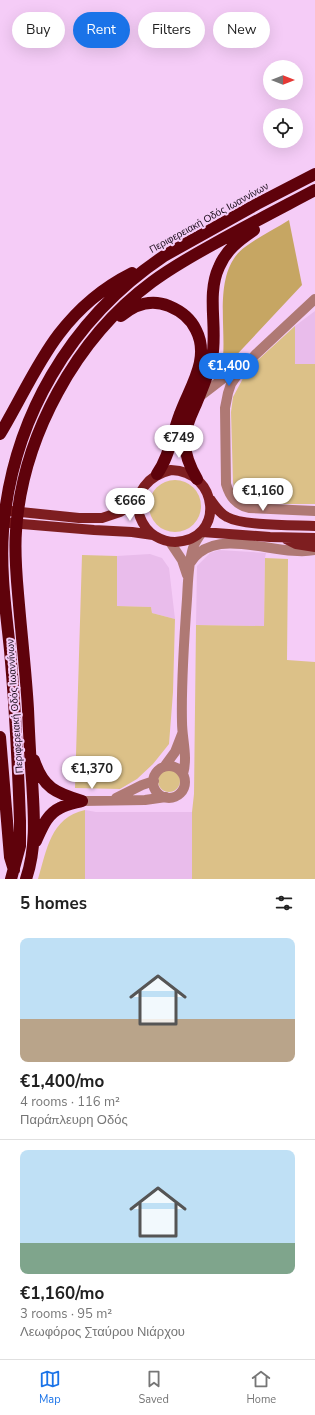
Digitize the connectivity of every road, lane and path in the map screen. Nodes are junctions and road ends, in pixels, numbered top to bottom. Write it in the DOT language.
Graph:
graph roads {
  1 [pos="315,174"];
  2 [pos="315,190"];
  3 [pos="274,211"];
  4 [pos="151,265"];
  5 [pos="315,299"];
  6 [pos="103,327"];
  7 [pos="251,360"];
  8 [pos="199,397"];
  9 [pos="0,434"];
  10 [pos="157,474"];
  11 [pos="197,479"];
  12 [pos="138,497"];
  13 [pos="210,500"];
  14 [pos="0,510"];
  15 [pos="315,511"];
  16 [pos="0,522"];
  17 [pos="315,526"];
  18 [pos="202,532"];
  19 [pos="153,535"];
  20 [pos="283,537"];
  21 [pos="315,538"];
  22 [pos="170,542"];
  23 [pos="315,548"];
  24 [pos="191,562"];
  25 [pos="188,587"];
  26 [pos="182,734"];
  27 [pos="0,736"];
  28 [pos="29,745"];
  29 [pos="164,767"];
  30 [pos="183,774"];
  31 [pos="154,781"];
  32 [pos="2,794"];
  33 [pos="166,797"];
  34 [pos="111,800"];
  35 [pos="82,801"];
  36 [pos="32,849"];
  37 [pos="12,875"];
  38 [pos="26,879"];
  1 -- 4 [label="highway, Περιφερειακή Οδός Ιωαννίνων"];
  2 -- 3 [label="highway, Περιφερειακή Οδός Ιωαννίνων"];
  3 -- 6 [label="highway, Περιφερειακή Οδός Ιωαννίνων"];
  3 -- 8 [label="highway"];
  4 -- 9 [label="highway"];
  4 -- 37 [label="highway, Περιφερειακή Οδός Ιωαννίνων"];
  5 -- 7 [label="street"];
  6 -- 10 [label="highway"];
  6 -- 28 [label="highway, Περιφερειακή Οδός Ιωαννίνων"];
  7 -- 8 [label="street"];
  7 -- 15 [label="street"];
  8 -- 11 [label="highway"];
  10 -- 11 [label="main road"];
  10 -- 12 [label="main road"];
  11 -- 13 [label="main road"];
  12 -- 14 [label="main road"];
  12 -- 19 [label="main road"];
  13 -- 17 [label="main road"];
  13 -- 18 [label="main road"];
  16 -- 19 [label="main road"];
  18 -- 20 [label="main road"];
  18 -- 22 [label="main road"];
  18 -- 24 [label="street"];
  19 -- 22 [label="main road"];
  20 -- 21 [label="main road"];
  20 -- 23 [label="main road"];
  22 -- 25 [label="street"];
  23 -- 24 [label="street"];
  24 -- 25 [label="street"];
  25 -- 26 [label="street"];
  26 -- 29 [label="street"];
  26 -- 30 [label="street"];
  27 -- 32 [label="highway"];
  28 -- 35 [label="highway"];
  28 -- 36 [label="highway, Περιφερειακή Οδός Ιωαννίνων"];
  29 -- 30 [label="street"];
  29 -- 31 [label="street"];
  30 -- 33 [label="street"];
  31 -- 33 [label="street"];
  31 -- 34 [label="street"];
  32 -- 37 [label="highway"];
  33 -- 34 [label="street"];
  34 -- 35 [label="street"];
  35 -- 36 [label="highway"];
  36 -- 38 [label="highway, Περιφερειακή Οδός Ιωαννίνων"];
}
